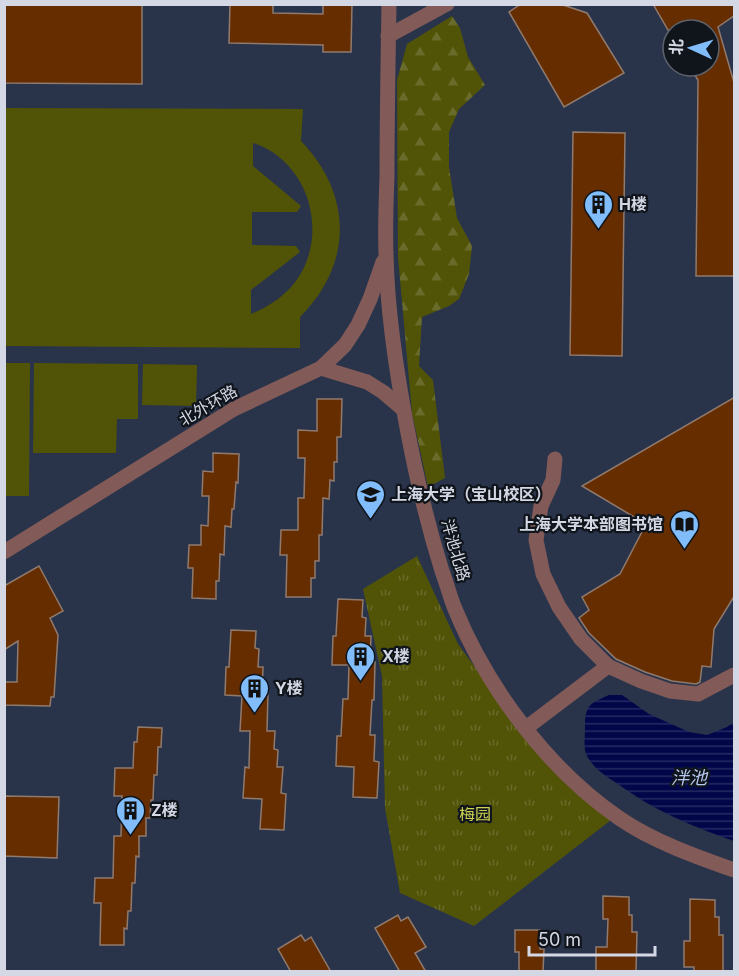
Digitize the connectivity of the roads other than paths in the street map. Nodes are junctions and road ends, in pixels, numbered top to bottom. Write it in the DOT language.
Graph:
graph roads {
  1 [pos="388,4"];
  2 [pos="447,4"];
  3 [pos="388,36"];
  4 [pos="386,254"];
  5 [pos="321,368"];
  6 [pos="403,409"];
  7 [pos="555,459"];
  8 [pos="4,552"];
  9 [pos="609,666"];
  10 [pos="735,675"];
  11 [pos="526,728"];
  12 [pos="735,870"];
  1 -- 3 [label="street, 泮池北路"];
  2 -- 3 [label="street"];
  3 -- 4 [label="street, 泮池北路"];
  4 -- 5 [label="street, 北外环路"];
  4 -- 6 [label="street, 泮池北路"];
  5 -- 6 [label="street"];
  5 -- 8 [label="street, 北外环路"];
  6 -- 11 [label="street, 泮池北路"];
  7 -- 9 [label="street"];
  9 -- 10 [label="street"];
  9 -- 11 [label="street"];
  11 -- 12 [label="street, 泮池北路"];
}
